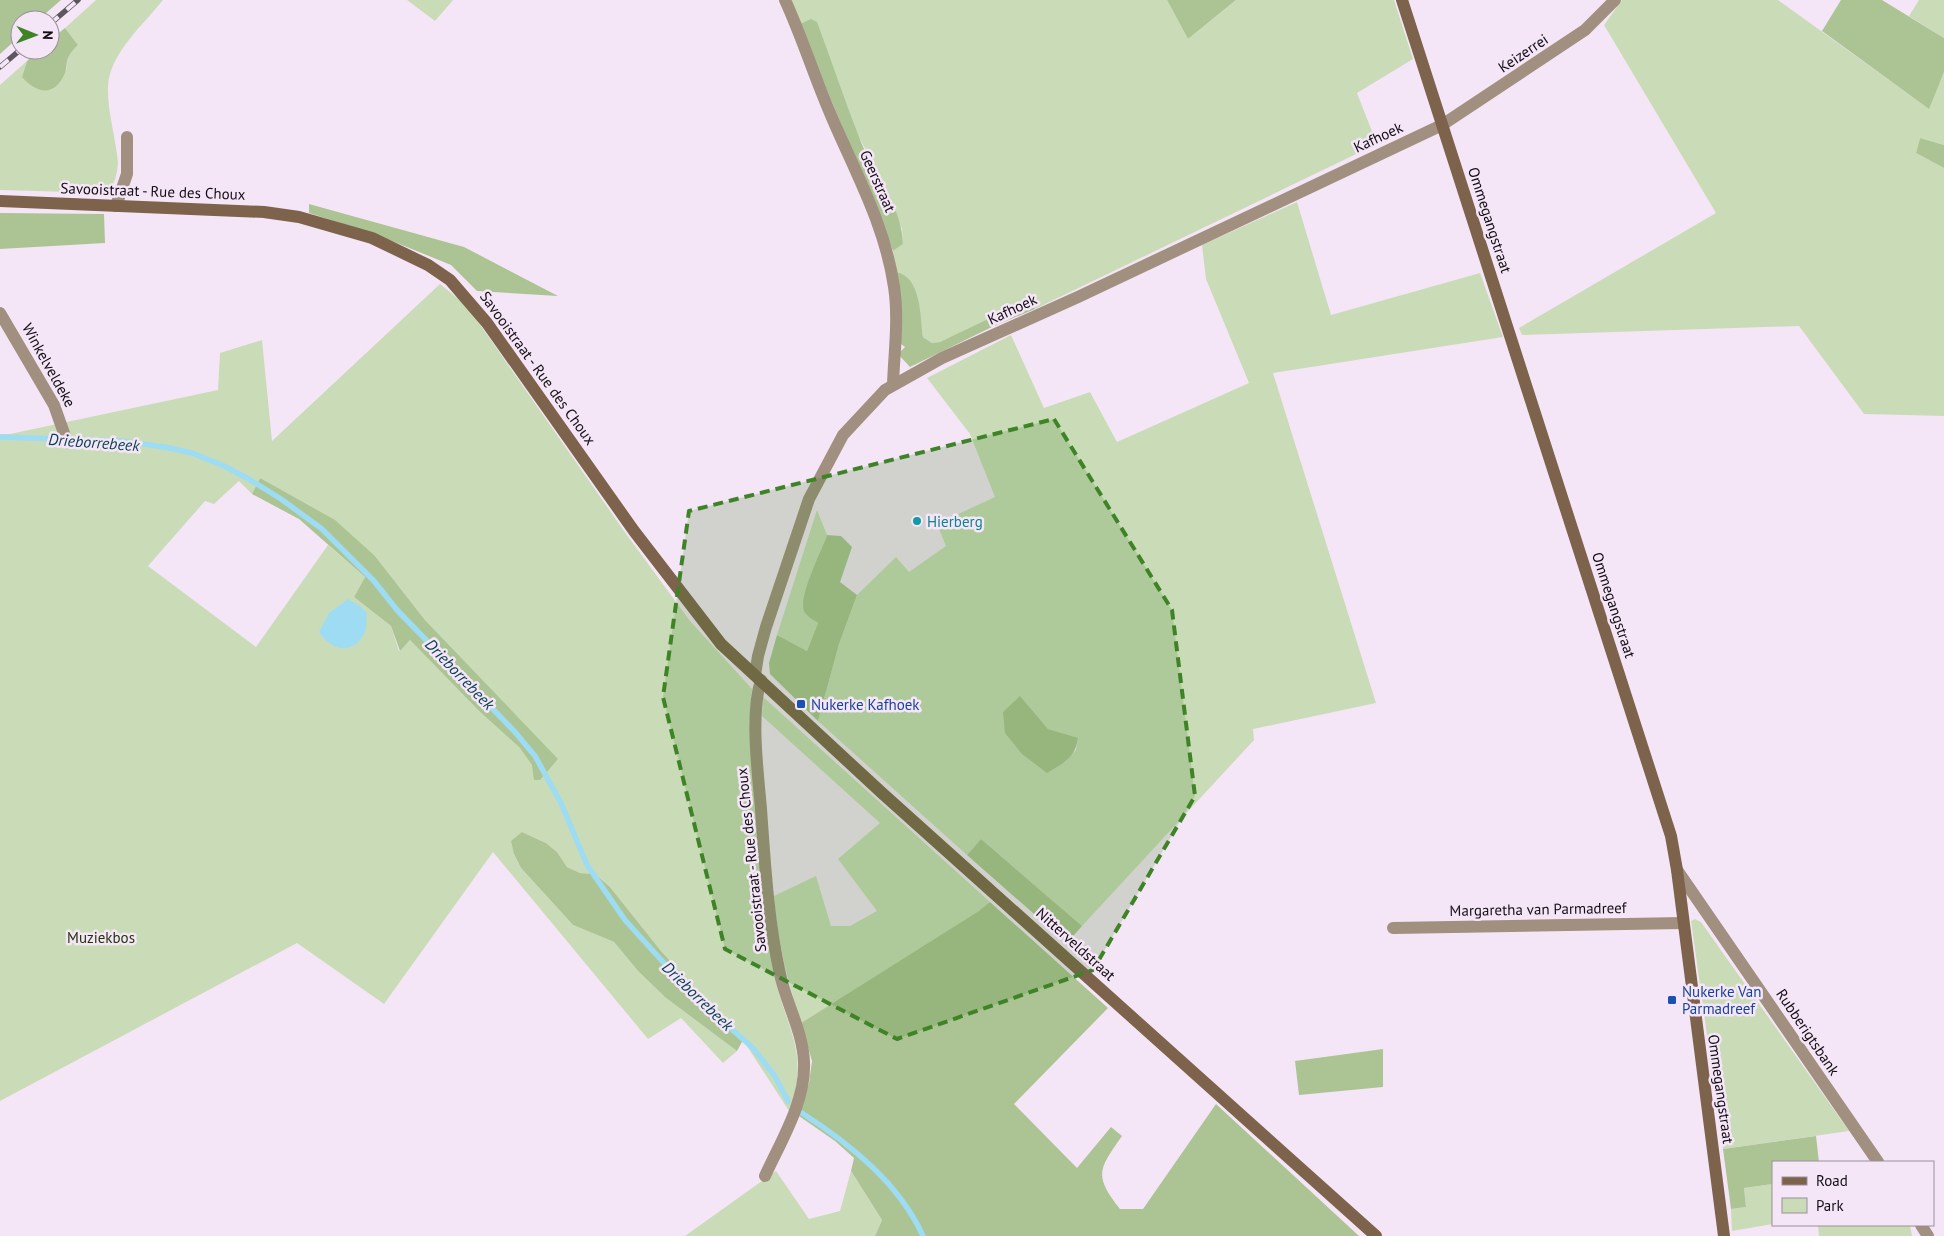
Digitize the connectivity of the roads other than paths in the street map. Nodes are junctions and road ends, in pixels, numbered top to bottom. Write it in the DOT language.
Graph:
graph roads {
  1 [pos="785,0"];
  2 [pos="1402,0"];
  3 [pos="1615,0"];
  4 [pos="1442,125"];
  5 [pos="126,137"];
  6 [pos="0,202"];
  7 [pos="116,206"];
  8 [pos="0,313"];
  9 [pos="893,385"];
  10 [pos="65,436"];
  11 [pos="758,678"];
  12 [pos="1677,870"];
  13 [pos="1683,923"];
  14 [pos="1393,928"];
  15 [pos="1877,1161"];
  16 [pos="765,1176"];
  17 [pos="1376,1236"];
  18 [pos="1724,1236"];
  1 -- 9 [label="street, Geerstraat"];
  2 -- 4 [label="main road, Ommegangstraat"];
  3 -- 4 [label="street, Keizerrei"];
  4 -- 9 [label="street, Kafhoek"];
  4 -- 12 [label="main road, Ommegangstraat"];
  5 -- 7 [label="street"];
  6 -- 7 [label="main road, Savooistraat - Rue des Choux"];
  7 -- 11 [label="main road, Savooistraat - Rue des Choux"];
  8 -- 10 [label="street, Winkelveldeke"];
  9 -- 11 [label="street, Kafhoek"];
  11 -- 16 [label="street, Savooistraat - Rue des Choux"];
  11 -- 17 [label="main road, Nitterveldstraat"];
  12 -- 13 [label="main road, Ommegangstraat"];
  12 -- 15 [label="street, Rubberigtsbank"];
  13 -- 14 [label="street, Margaretha van Parmadreef"];
  13 -- 18 [label="main road, Ommegangstraat"];
}
